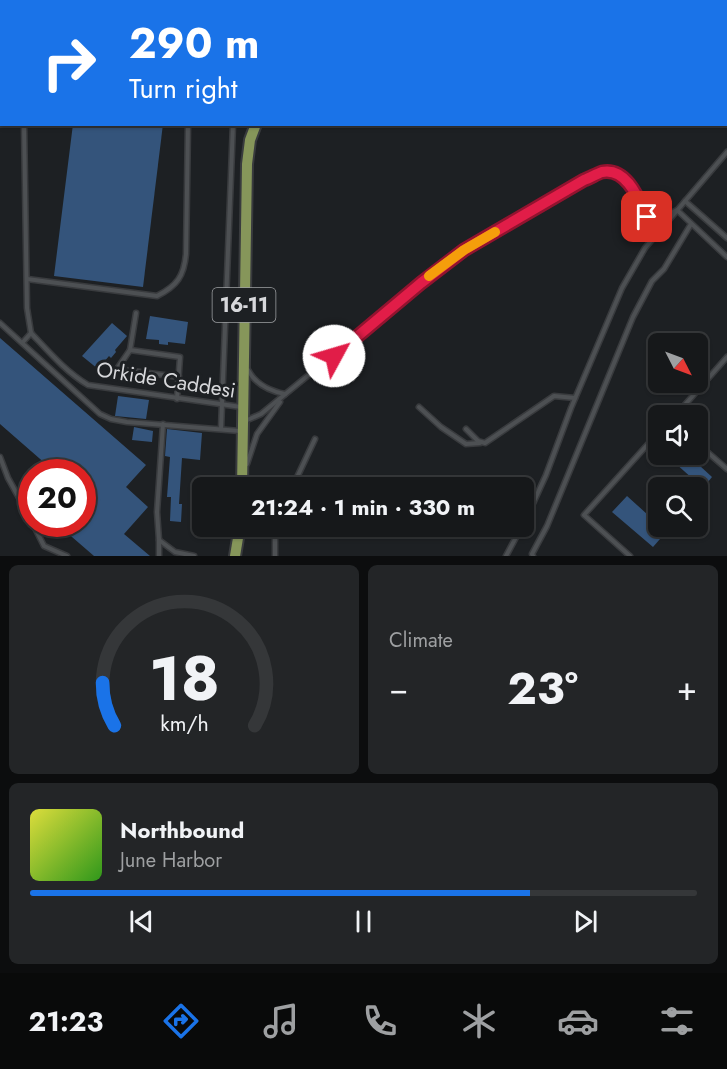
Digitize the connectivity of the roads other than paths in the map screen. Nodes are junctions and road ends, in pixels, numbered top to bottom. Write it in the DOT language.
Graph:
graph roads {
  1 [pos="24,126"];
  2 [pos="188,126"];
  3 [pos="233,126"];
  4 [pos="255,126"];
  5 [pos="727,152"];
  6 [pos="685,201"];
  7 [pos="677,210"];
  8 [pos="691,224"];
  9 [pos="727,238"];
  10 [pos="727,258"];
  11 [pos="27,279"];
  12 [pos="136,312"];
  13 [pos="0,322"];
  14 [pos="31,333"];
  15 [pos="23,342"];
  16 [pos="130,350"];
  17 [pos="727,357"];
  18 [pos="244,363"];
  19 [pos="179,377"];
  20 [pos="286,395"];
  21 [pos="575,398"];
  22 [pos="177,399"];
  23 [pos="222,405"];
  24 [pos="685,405"];
  25 [pos="419,407"];
  26 [pos="244,408"];
  27 [pos="164,424"];
  28 [pos="244,427"];
  29 [pos="221,429"];
  30 [pos="466,429"];
  31 [pos="315,439"];
  32 [pos="484,443"];
  33 [pos="648,444"];
  34 [pos="708,453"];
  35 [pos="0,457"];
  36 [pos="727,469"];
  37 [pos="243,476"];
  38 [pos="297,477"];
  39 [pos="18,496"];
  40 [pos="534,501"];
  41 [pos="40,537"];
  42 [pos="238,537"];
  43 [pos="275,537"];
  44 [pos="516,537"];
  45 [pos="159,540"];
  46 [pos="67,556"];
  47 [pos="159,556"];
  48 [pos="194,556"];
  49 [pos="235,556"];
  50 [pos="275,556"];
  51 [pos="506,556"];
  52 [pos="533,556"];
  53 [pos="630,556"];
  1 -- 11 [label="lane"];
  2 -- 11 [label="lane"];
  3 -- 23 [label="lane"];
  4 -- 18 [label="main road, 16-11"];
  5 -- 6 [label="lane"];
  6 -- 7 [label="lane"];
  6 -- 9 [label="lane"];
  7 -- 8 [label="lane"];
  7 -- 20 [label="lane"];
  7 -- 21 [label="lane"];
  8 -- 10 [label="lane"];
  8 -- 52 [label="lane"];
  11 -- 14 [label="lane"];
  12 -- 16 [label="lane"];
  13 -- 15 [label="lane, Orkide Caddesi"];
  14 -- 15 [label="lane"];
  14 -- 22 [label="lane, Orkide Caddesi"];
  15 -- 27 [label="lane, Orkide Caddesi"];
  16 -- 19 [label="lane"];
  16 -- 19 [label="lane"];
  17 -- 24 [label="lane"];
  18 -- 20 [label="lane"];
  18 -- 26 [label="main road, 16-11"];
  19 -- 22 [label="lane"];
  20 -- 28 [label="lane"];
  20 -- 37 [label="lane"];
  21 -- 32 [label="lane"];
  21 -- 40 [label="lane"];
  22 -- 23 [label="lane, Orkide Caddesi"];
  23 -- 26 [label="lane, Orkide Caddesi"];
  23 -- 29 [label="lane"];
  25 -- 32 [label="lane"];
  26 -- 28 [label="main road, 16-11"];
  27 -- 29 [label="lane, Orkide Caddesi"];
  27 -- 45 [label="lane"];
  28 -- 29 [label="lane, Orkide Caddesi"];
  28 -- 37 [label="main road, 16-11"];
  30 -- 32 [label="lane"];
  31 -- 38 [label="lane"];
  33 -- 53 [label="lane"];
  34 -- 36 [label="lane"];
  35 -- 39 [label="lane"];
  41 -- 46 [label="lane"];
  42 -- 49 [label="main road"];
  43 -- 50 [label="lane"];
  44 -- 51 [label="lane"];
  45 -- 47 [label="lane"];
  45 -- 48 [label="lane"];
}
